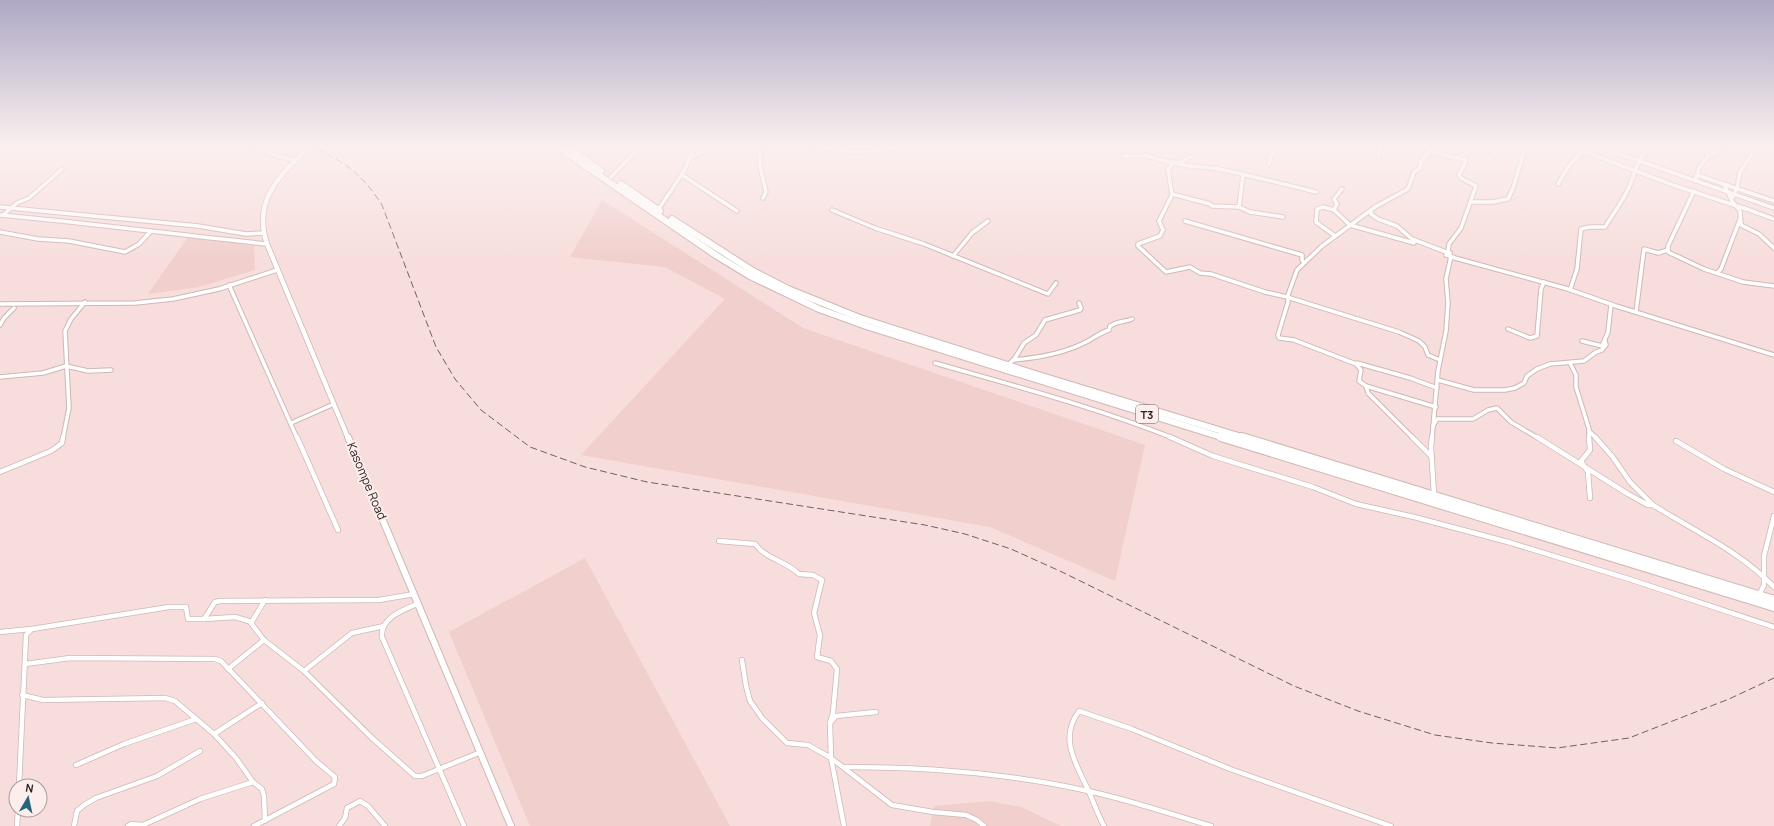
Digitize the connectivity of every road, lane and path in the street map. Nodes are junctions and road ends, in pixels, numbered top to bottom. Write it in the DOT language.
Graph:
graph roads {
  1 [pos="45,184"];
  2 [pos="276,184"];
  3 [pos="611,184"];
  4 [pos="619,184"];
  5 [pos="676,184"];
  6 [pos="695,184"];
  7 [pos="764,184"];
  8 [pos="1170,184"];
  9 [pos="1242,184"];
  10 [pos="1282,184"];
  11 [pos="1410,184"];
  12 [pos="1471,184"];
  13 [pos="1514,184"];
  14 [pos="1631,184"];
  15 [pos="1672,184"];
  16 [pos="1703,184"];
  17 [pos="1724,184"];
  18 [pos="1738,184"];
  19 [pos="1737,188"];
  20 [pos="1342,189"];
  21 [pos="1694,191"];
  22 [pos="1316,192"];
  23 [pos="1727,192"];
  24 [pos="1172,194"];
  25 [pos="1734,194"];
  26 [pos="763,198"];
  27 [pos="1732,201"];
  28 [pos="1774,201"];
  29 [pos="1470,202"];
  30 [pos="1734,204"];
  31 [pos="0,207"];
  32 [pos="1239,207"];
  33 [pos="11,208"];
  34 [pos="1738,208"];
  35 [pos="1774,208"];
  36 [pos="1746,209"];
  37 [pos="658,210"];
  38 [pos="832,210"];
  39 [pos="1334,210"];
  40 [pos="1371,210"];
  41 [pos="737,211"];
  42 [pos="1,215"];
  43 [pos="1283,217"];
  44 [pos="1740,218"];
  45 [pos="1774,219"];
  46 [pos="988,221"];
  47 [pos="1185,221"];
  48 [pos="1350,225"];
  49 [pos="152,231"];
  50 [pos="0,232"];
  51 [pos="264,233"];
  52 [pos="1335,236"];
  53 [pos="267,244"];
  54 [pos="1774,248"];
  55 [pos="1668,250"];
  56 [pos="953,256"];
  57 [pos="1449,256"];
  58 [pos="1304,262"];
  59 [pos="277,270"];
  60 [pos="1717,273"];
  61 [pos="1544,282"];
  62 [pos="1056,283"];
  63 [pos="229,285"];
  64 [pos="1774,286"];
  65 [pos="1570,290"];
  66 [pos="1288,298"];
  67 [pos="85,302"];
  68 [pos="1080,303"];
  69 [pos="0,304"];
  70 [pos="1611,305"];
  71 [pos="14,308"];
  72 [pos="1636,312"];
  73 [pos="1132,318"];
  74 [pos="0,325"];
  75 [pos="1508,329"];
  76 [pos="1582,341"];
  77 [pos="1605,341"];
  78 [pos="1774,355"];
  79 [pos="1440,360"];
  80 [pos="1350,362"];
  81 [pos="935,363"];
  82 [pos="1010,363"];
  83 [pos="1570,363"];
  84 [pos="66,366"];
  85 [pos="111,370"];
  86 [pos="0,378"];
  87 [pos="1438,380"];
  88 [pos="1366,386"];
  89 [pos="1437,388"];
  90 [pos="334,404"];
  91 [pos="1436,407"];
  92 [pos="291,423"];
  93 [pos="1433,426"];
  94 [pos="1589,431"];
  95 [pos="1676,441"];
  96 [pos="1432,457"];
  97 [pos="1582,464"];
  98 [pos="0,472"];
  99 [pos="1774,492"];
  100 [pos="1434,496"];
  101 [pos="1590,498"];
  102 [pos="1653,505"];
  103 [pos="1774,516"];
  104 [pos="338,530"];
  105 [pos="719,542"];
  106 [pos="1766,581"];
  107 [pos="1774,588"];
  108 [pos="414,594"];
  109 [pos="1759,596"];
  110 [pos="265,600"];
  111 [pos="1774,600"];
  112 [pos="417,604"];
  113 [pos="1774,607"];
  114 [pos="204,619"];
  115 [pos="252,622"];
  116 [pos="384,626"];
  117 [pos="1774,627"];
  118 [pos="32,629"];
  119 [pos="0,632"];
  120 [pos="264,640"];
  121 [pos="742,660"];
  122 [pos="25,664"];
  123 [pos="228,669"];
  124 [pos="304,672"];
  125 [pos="22,695"];
  126 [pos="262,703"];
  127 [pos="876,712"];
  128 [pos="196,719"];
  129 [pos="830,723"];
  130 [pos="214,734"];
  131 [pos="200,751"];
  132 [pos="481,752"];
  133 [pos="832,758"];
  134 [pos="76,765"];
  135 [pos="844,767"];
  136 [pos="438,770"];
  137 [pos="19,778"];
  138 [pos="253,782"];
  139 [pos="1089,791"];
  140 [pos="265,821"];
  141 [pos="74,826"];
  142 [pos="128,826"];
  143 [pos="254,826"];
  144 [pos="339,826"];
  145 [pos="385,826"];
  146 [pos="464,826"];
  147 [pos="511,826"];
  148 [pos="844,826"];
  149 [pos="984,826"];
  150 [pos="1104,826"];
  151 [pos="1211,826"];
  152 [pos="1391,826"];
  1 -- 33 [label="street"];
  2 -- 51 [label="street, Kasompe Road"];
  3 -- 113 [label="highway, T3"];
  4 -- 37 [label="highway, T3"];
  5 -- 37 [label="street"];
  6 -- 41 [label="street"];
  7 -- 26 [label="street"];
  8 -- 24 [label="street"];
  9 -- 32 [label="street"];
  10 -- 22 [label="street"];
  11 -- 40 [label="street"];
  12 -- 29 [label="street"];
  13 -- 29 [label="street"];
  14 -- 65 [label="street"];
  15 -- 21 [label="street"];
  16 -- 23 [label="street"];
  17 -- 19 [label="street"];
  17 -- 23 [label="street"];
  18 -- 19 [label="street"];
  19 -- 25 [label="street"];
  19 -- 28 [label="street"];
  20 -- 39 [label="street"];
  21 -- 30 [label="street"];
  21 -- 55 [label="street"];
  23 -- 25 [label="street"];
  23 -- 27 [label="street"];
  24 -- 32 [label="street"];
  24 -- 66 [label="street"];
  25 -- 27 [label="street"];
  25 -- 35 [label="street"];
  27 -- 30 [label="street"];
  29 -- 57 [label="street"];
  30 -- 34 [label="street"];
  30 -- 36 [label="street"];
  31 -- 33 [label="street"];
  32 -- 43 [label="street"];
  33 -- 42 [label="street"];
  33 -- 51 [label="street"];
  34 -- 36 [label="street"];
  34 -- 44 [label="street"];
  36 -- 45 [label="street"];
  37 -- 82 [label="highway, T3"];
  38 -- 56 [label="street"];
  39 -- 48 [label="street"];
  39 -- 52 [label="street"];
  40 -- 48 [label="street"];
  40 -- 57 [label="street"];
  42 -- 49 [label="street"];
  44 -- 54 [label="street"];
  44 -- 60 [label="street"];
  46 -- 56 [label="street"];
  47 -- 58 [label="street"];
  48 -- 52 [label="street"];
  48 -- 57 [label="street"];
  49 -- 50 [label="street"];
  49 -- 53 [label="street"];
  51 -- 53 [label="street, Kasompe Road"];
  52 -- 58 [label="street"];
  53 -- 59 [label="street, Kasompe Road"];
  55 -- 60 [label="street"];
  55 -- 72 [label="street"];
  56 -- 62 [label="street"];
  57 -- 61 [label="street"];
  57 -- 79 [label="street"];
  58 -- 66 [label="street"];
  59 -- 63 [label="street"];
  59 -- 90 [label="street, Kasompe Road"];
  60 -- 64 [label="street"];
  61 -- 65 [label="street"];
  61 -- 75 [label="street"];
  63 -- 67 [label="street"];
  63 -- 92 [label="street"];
  65 -- 70 [label="street"];
  66 -- 79 [label="street"];
  66 -- 80 [label="street"];
  67 -- 69 [label="street"];
  67 -- 84 [label="street"];
  68 -- 82 [label="street"];
  70 -- 72 [label="street"];
  70 -- 77 [label="street"];
  71 -- 74 [label="street"];
  72 -- 78 [label="street"];
  73 -- 82 [label="street"];
  76 -- 77 [label="street"];
  77 -- 83 [label="street"];
  79 -- 87 [label="street"];
  80 -- 88 [label="street"];
  80 -- 89 [label="street"];
  81 -- 117 [label="street"];
  82 -- 100 [label="highway, T3"];
  83 -- 87 [label="street"];
  83 -- 94 [label="street"];
  84 -- 85 [label="street"];
  84 -- 86 [label="street"];
  84 -- 98 [label="street"];
  87 -- 89 [label="street"];
  88 -- 91 [label="street"];
  88 -- 96 [label="street"];
  89 -- 91 [label="street"];
  90 -- 92 [label="street"];
  90 -- 108 [label="street, Kasompe Road"];
  91 -- 93 [label="street"];
  92 -- 104 [label="street"];
  93 -- 96 [label="street"];
  93 -- 97 [label="street"];
  94 -- 97 [label="street"];
  94 -- 102 [label="street"];
  95 -- 99 [label="street"];
  96 -- 100 [label="street"];
  97 -- 101 [label="street"];
  97 -- 102 [label="street"];
  100 -- 109 [label="highway, T3"];
  102 -- 106 [label="street"];
  103 -- 106 [label="street"];
  105 -- 129 [label="street"];
  106 -- 107 [label="street"];
  106 -- 109 [label="street"];
  108 -- 110 [label="street"];
  108 -- 112 [label="street, Kasompe Road"];
  109 -- 111 [label="highway, T3"];
  110 -- 114 [label="street"];
  110 -- 115 [label="street"];
  112 -- 116 [label="street"];
  112 -- 132 [label="street, Kasompe Road"];
  114 -- 115 [label="street"];
  114 -- 118 [label="street"];
  115 -- 120 [label="street"];
  116 -- 124 [label="street"];
  116 -- 136 [label="street"];
  118 -- 119 [label="street"];
  118 -- 122 [label="street"];
  120 -- 123 [label="street"];
  120 -- 124 [label="street"];
  121 -- 133 [label="street"];
  122 -- 123 [label="street"];
  122 -- 125 [label="street"];
  123 -- 126 [label="street"];
  124 -- 136 [label="street"];
  125 -- 128 [label="street"];
  125 -- 137 [label="street"];
  126 -- 130 [label="street"];
  126 -- 140 [label="street"];
  127 -- 129 [label="street"];
  128 -- 130 [label="street"];
  128 -- 134 [label="street"];
  129 -- 133 [label="street"];
  130 -- 138 [label="street"];
  131 -- 141 [label="street"];
  132 -- 136 [label="street"];
  132 -- 147 [label="street, Kasompe Road"];
  133 -- 135 [label="street"];
  133 -- 148 [label="street"];
  135 -- 139 [label="street"];
  135 -- 149 [label="street"];
  136 -- 146 [label="street"];
  138 -- 140 [label="street"];
  138 -- 142 [label="street"];
  139 -- 150 [label="street"];
  139 -- 151 [label="street"];
  139 -- 152 [label="street"];
  140 -- 143 [label="street"];
  144 -- 145 [label="street"];
}
